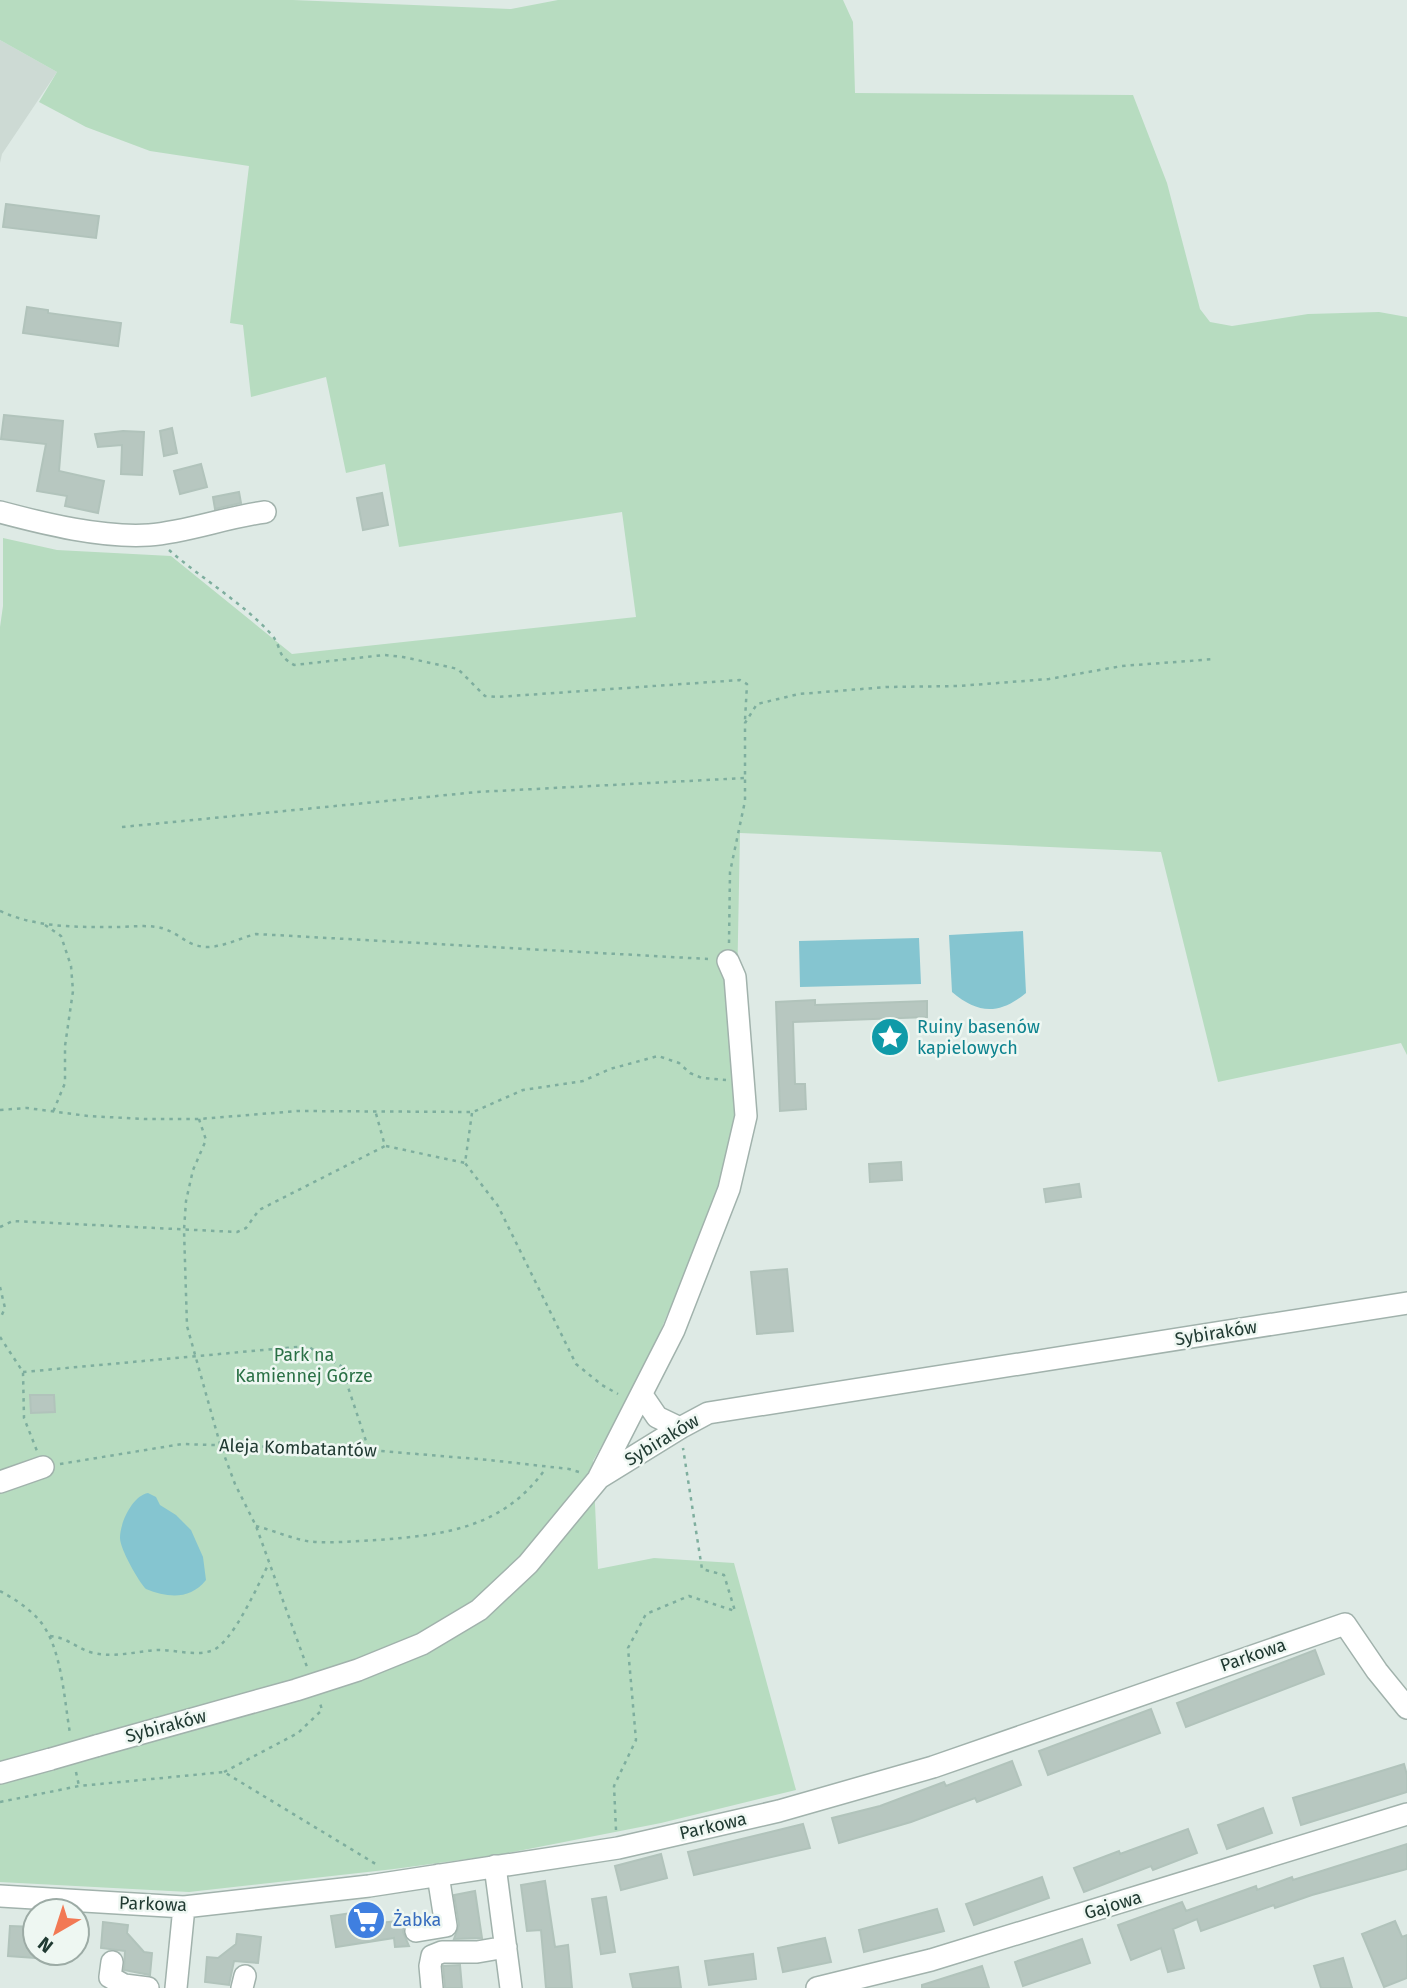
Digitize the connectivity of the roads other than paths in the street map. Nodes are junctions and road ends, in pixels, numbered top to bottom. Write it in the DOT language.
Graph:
graph roads {
  1 [pos="0,512"];
  2 [pos="265,512"];
  3 [pos="728,961"];
  4 [pos="1407,1303"];
  5 [pos="639,1400"];
  6 [pos="680,1428"];
  7 [pos="43,1467"];
  8 [pos="598,1478"];
  9 [pos="0,1482"];
  10 [pos="1407,1708"];
  11 [pos="0,1773"];
  12 [pos="1407,1814"];
  13 [pos="495,1866"];
  14 [pos="438,1875"];
  15 [pos="0,1896"];
  16 [pos="184,1906"];
  17 [pos="416,1931"];
  18 [pos="506,1947"];
  19 [pos="112,1962"];
  20 [pos="123,1987"];
  21 [pos="148,1988"];
  22 [pos="176,1988"];
  23 [pos="432,1988"];
  24 [pos="511,1988"];
  25 [pos="817,1988"];
  1 -- 2 [label="street"];
  3 -- 5 [label="street"];
  4 -- 6 [label="street, Sybiraków"];
  5 -- 6 [label="street"];
  5 -- 8 [label="street"];
  6 -- 8 [label="street, Sybiraków"];
  7 -- 9 [label="street"];
  8 -- 11 [label="street, Sybiraków, bridge"];
  10 -- 13 [label="street, Parkowa"];
  12 -- 25 [label="street, Gajowa"];
  13 -- 14 [label="street, Parkowa"];
  13 -- 18 [label="street"];
  14 -- 16 [label="street, Parkowa"];
  14 -- 17 [label="street"];
  15 -- 16 [label="street, Parkowa"];
  16 -- 22 [label="street"];
  18 -- 23 [label="street"];
  18 -- 24 [label="street"];
  19 -- 20 [label="street"];
  20 -- 21 [label="street"];
}
